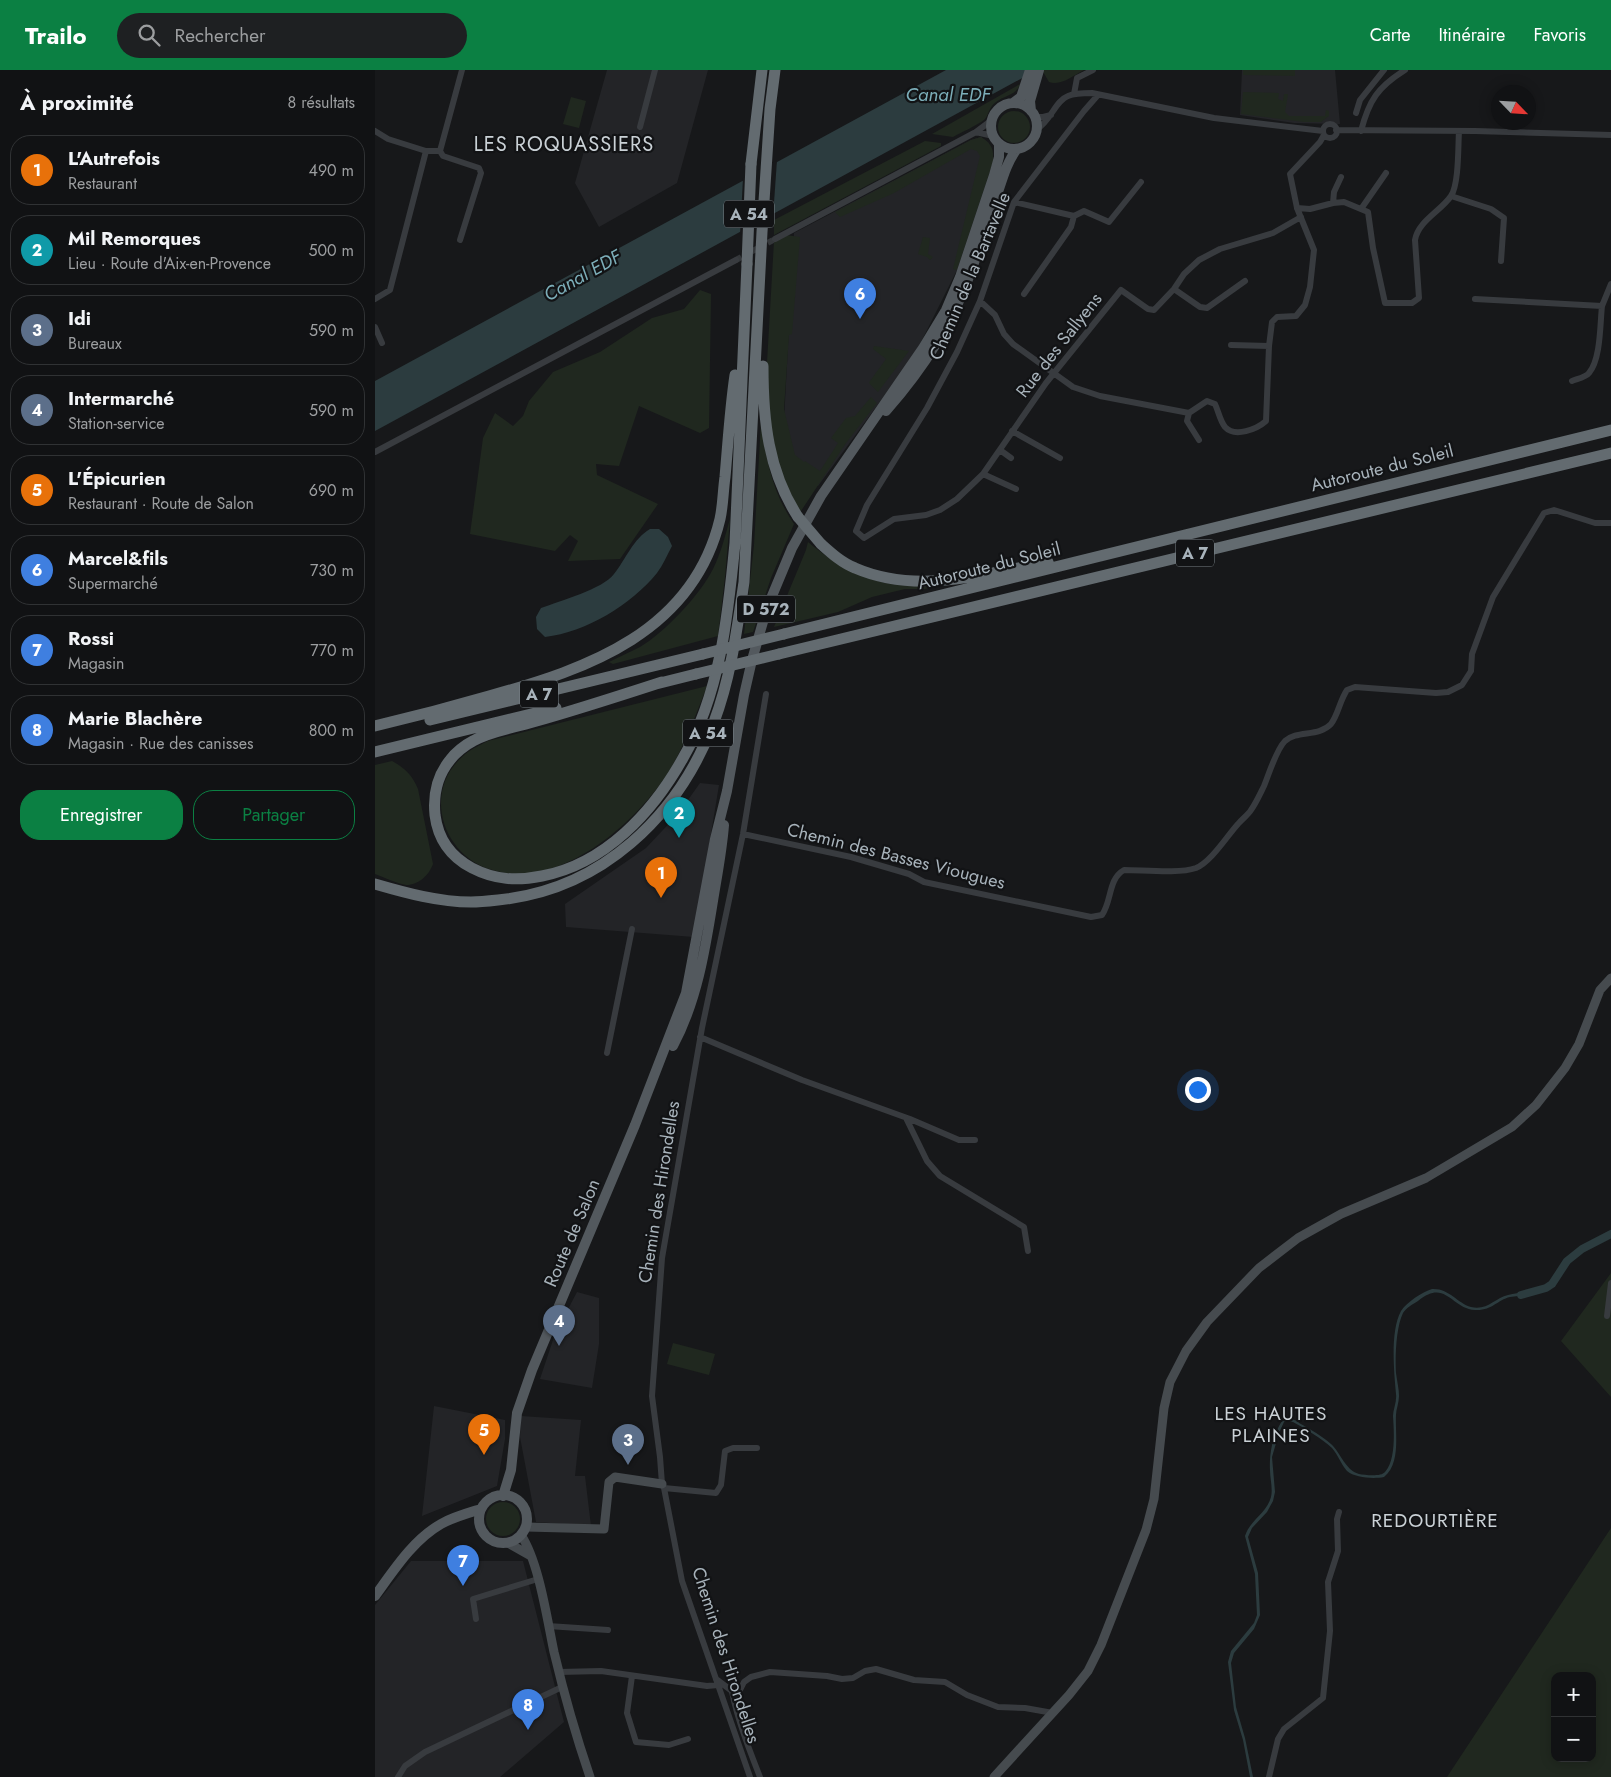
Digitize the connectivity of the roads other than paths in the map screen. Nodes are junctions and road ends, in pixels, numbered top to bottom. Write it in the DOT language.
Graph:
graph roads {
  1 [pos="462,70"];
  2 [pos="655,70"];
  3 [pos="762,70"];
  4 [pos="775,70"];
  5 [pos="781,70"];
  6 [pos="1030,70"];
  7 [pos="1039,70"];
  8 [pos="1093,70"];
  9 [pos="1384,70"];
  10 [pos="1405,70"];
  11 [pos="1027,94"];
  12 [pos="1074,94"];
  13 [pos="1098,95"];
  14 [pos="1013,103"];
  15 [pos="1356,113"];
  16 [pos="1033,114"];
  17 [pos="1051,115"];
  18 [pos="992,120"];
  19 [pos="640,127"];
  20 [pos="1036,130"];
  21 [pos="375,131"];
  22 [pos="1361,131"];
  23 [pos="1459,131"];
  24 [pos="976,132"];
  25 [pos="1324,133"];
  26 [pos="1611,135"];
  27 [pos="996,140"];
  28 [pos="1017,149"];
  29 [pos="426,151"];
  30 [pos="440,151"];
  31 [pos="770,154"];
  32 [pos="1386,173"];
  33 [pos="1341,177"];
  34 [pos="1141,182"];
  35 [pos="1451,196"];
  36 [pos="1014,202"];
  37 [pos="1333,203"];
  38 [pos="1297,208"];
  39 [pos="1361,209"];
  40 [pos="1075,216"];
  41 [pos="1301,217"];
  42 [pos="775,239"];
  43 [pos="460,240"];
  44 [pos="1501,261"];
  45 [pos="742,262"];
  46 [pos="1245,281"];
  47 [pos="1611,284"];
  48 [pos="1174,289"];
  49 [pos="1024,294"];
  50 [pos="375,299"];
  51 [pos="1475,299"];
  52 [pos="980,301"];
  53 [pos="1602,306"];
  54 [pos="745,309"];
  55 [pos="375,327"];
  56 [pos="761,334"];
  57 [pos="382,343"];
  58 [pos="1231,345"];
  59 [pos="1269,346"];
  60 [pos="1054,375"];
  61 [pos="1572,381"];
  62 [pos="1189,412"];
  63 [pos="1611,430"];
  64 [pos="1013,431"];
  65 [pos="1199,440"];
  66 [pos="856,445"];
  67 [pos="1000,450"];
  68 [pos="375,452"];
  69 [pos="1611,453"];
  70 [pos="1011,458"];
  71 [pos="1060,458"];
  72 [pos="983,474"];
  73 [pos="1015,489"];
  74 [pos="1611,523"];
  75 [pos="856,531"];
  76 [pos="1160,541"];
  77 [pos="662,682"];
  78 [pos="766,694"];
  79 [pos="375,726"];
  80 [pos="375,733"];
  81 [pos="375,752"];
  82 [pos="727,791"];
  83 [pos="743,834"];
  84 [pos="375,884"];
  85 [pos="632,929"];
  86 [pos="707,935"];
  87 [pos="721,938"];
  88 [pos="1611,978"];
  89 [pos="700,1037"];
  90 [pos="607,1054"];
  91 [pos="653,1080"];
  92 [pos="905,1118"];
  93 [pos="975,1140"];
  94 [pos="1028,1251"];
  95 [pos="1611,1283"];
  96 [pos="1607,1316"];
  97 [pos="757,1448"];
  98 [pos="511,1470"];
  99 [pos="663,1486"];
  100 [pos="503,1496"];
  101 [pos="516,1499"];
  102 [pos="481,1509"];
  103 [pos="1339,1512"];
  104 [pos="458,1516"];
  105 [pos="479,1523"];
  106 [pos="523,1531"];
  107 [pos="508,1543"];
  108 [pos="531,1556"];
  109 [pos="538,1579"];
  110 [pos="375,1596"];
  111 [pos="476,1619"];
  112 [pos="548,1626"];
  113 [pos="608,1630"];
  114 [pos="559,1672"];
  115 [pos="633,1676"];
  116 [pos="717,1682"];
  117 [pos="562,1687"];
  118 [pos="732,1692"];
  119 [pos="1053,1713"];
  120 [pos="688,1739"];
  121 [pos="398,1777"];
  122 [pos="590,1777"];
  123 [pos="750,1777"];
  124 [pos="760,1777"];
  125 [pos="994,1777"];
  126 [pos="1269,1777"];
  1 -- 30 [label="street"];
  2 -- 19 [label="street"];
  3 -- 45 [label="highway, A 54, bridge"];
  4 -- 31 [label="highway"];
  5 -- 31 [label="highway"];
  6 -- 11 [label="main road"];
  7 -- 11 [label="main road"];
  8 -- 12 [label="street"];
  9 -- 15 [label="street"];
  10 -- 22 [label="street"];
  11 -- 14 [label="main road"];
  11 -- 16 [label="main road"];
  12 -- 13 [label="street"];
  12 -- 17 [label="street"];
  13 -- 25 [label="street"];
  13 -- 36 [label="street, Chemin de la Bartavelle"];
  14 -- 16 [label="main road"];
  14 -- 18 [label="main road"];
  16 -- 17 [label="street"];
  16 -- 20 [label="main road"];
  17 -- 20 [label="street"];
  18 -- 24 [label="street"];
  18 -- 27 [label="main road"];
  20 -- 28 [label="main road"];
  21 -- 29 [label="street"];
  22 -- 23 [label="street"];
  22 -- 25 [label="street"];
  23 -- 26 [label="street"];
  23 -- 35 [label="street"];
  24 -- 27 [label="street"];
  24 -- 42 [label="street"];
  25 -- 38 [label="street"];
  27 -- 28 [label="main road"];
  27 -- 66 [label="main road, D 572"];
  28 -- 66 [label="main road, D 572"];
  29 -- 30 [label="street"];
  29 -- 50 [label="street"];
  30 -- 43 [label="street"];
  31 -- 56 [label="highway, A 54"];
  32 -- 39 [label="street"];
  33 -- 37 [label="street"];
  34 -- 40 [label="street"];
  35 -- 39 [label="street"];
  35 -- 44 [label="street"];
  36 -- 40 [label="street"];
  36 -- 52 [label="street, Chemin de la Bartavelle"];
  37 -- 38 [label="street"];
  37 -- 39 [label="street"];
  38 -- 41 [label="street"];
  40 -- 49 [label="street"];
  41 -- 48 [label="street, Rue des Sallyens"];
  41 -- 59 [label="street"];
  45 -- 54 [label="highway, A 54"];
  45 -- 68 [label="street"];
  46 -- 48 [label="street"];
  47 -- 53 [label="street"];
  48 -- 60 [label="street, Rue des Sallyens"];
  51 -- 53 [label="street"];
  52 -- 60 [label="street"];
  52 -- 75 [label="street, Chemin de la Bartavelle"];
  53 -- 61 [label="street"];
  54 -- 77 [label="highway, A 54"];
  54 -- 79 [label="highway"];
  55 -- 57 [label="street"];
  56 -- 76 [label="highway, bridge"];
  56 -- 84 [label="highway, A 54"];
  58 -- 59 [label="street"];
  59 -- 62 [label="street"];
  60 -- 62 [label="street"];
  60 -- 64 [label="street, Rue des Sallyens"];
  62 -- 65 [label="street"];
  63 -- 76 [label="highway, Autoroute du Soleil / A 7"];
  64 -- 67 [label="street, Rue des Sallyens"];
  64 -- 71 [label="street"];
  66 -- 82 [label="main road, D 572"];
  67 -- 70 [label="street"];
  67 -- 72 [label="street, Rue des Sallyens"];
  69 -- 77 [label="highway, Autoroute du Soleil / A 7, bridge"];
  72 -- 73 [label="street"];
  72 -- 75 [label="street, Rue des Sallyens"];
  74 -- 83 [label="street, Chemin des Basses Viougues"];
  76 -- 80 [label="highway, Autoroute du Soleil / A 7, bridge"];
  77 -- 81 [label="highway, Autoroute du Soleil / A 7"];
  78 -- 83 [label="street, Chemin des Hirondelles"];
  82 -- 86 [label="main road, D 572"];
  82 -- 91 [label="main road, D 572"];
  83 -- 87 [label="street, Chemin des Hirondelles"];
  85 -- 90 [label="street"];
  86 -- 87 [label="street"];
  86 -- 91 [label="main road, D 572"];
  87 -- 89 [label="street, Chemin des Hirondelles"];
  88 -- 119 [label="street"];
  89 -- 92 [label="street"];
  89 -- 99 [label="street, Chemin des Hirondelles"];
  91 -- 98 [label="main road, Route de Salon / D 572"];
  92 -- 93 [label="street"];
  92 -- 94 [label="street"];
  95 -- 96 [label="street"];
  97 -- 99 [label="street"];
  98 -- 100 [label="main road, Route de Salon / D 572"];
  98 -- 101 [label="main road, Route de Salon / D 572"];
  99 -- 106 [label="street"];
  99 -- 116 [label="street, Chemin des Hirondelles"];
  100 -- 101 [label="main road"];
  100 -- 102 [label="main road"];
  101 -- 106 [label="main road"];
  102 -- 104 [label="main road"];
  102 -- 105 [label="main road"];
  103 -- 126 [label="street"];
  104 -- 105 [label="main road"];
  104 -- 110 [label="main road"];
  105 -- 107 [label="main road"];
  106 -- 107 [label="main road"];
  106 -- 108 [label="street"];
  107 -- 108 [label="street"];
  108 -- 109 [label="street"];
  109 -- 111 [label="street"];
  109 -- 112 [label="street"];
  112 -- 113 [label="street"];
  112 -- 114 [label="street"];
  114 -- 115 [label="street"];
  114 -- 117 [label="street"];
  115 -- 116 [label="street"];
  115 -- 120 [label="street"];
  116 -- 118 [label="street"];
  116 -- 123 [label="street, Chemin des Hirondelles"];
  117 -- 121 [label="street"];
  117 -- 122 [label="street"];
  118 -- 119 [label="street"];
  118 -- 124 [label="street"];
  119 -- 125 [label="street"];
}
